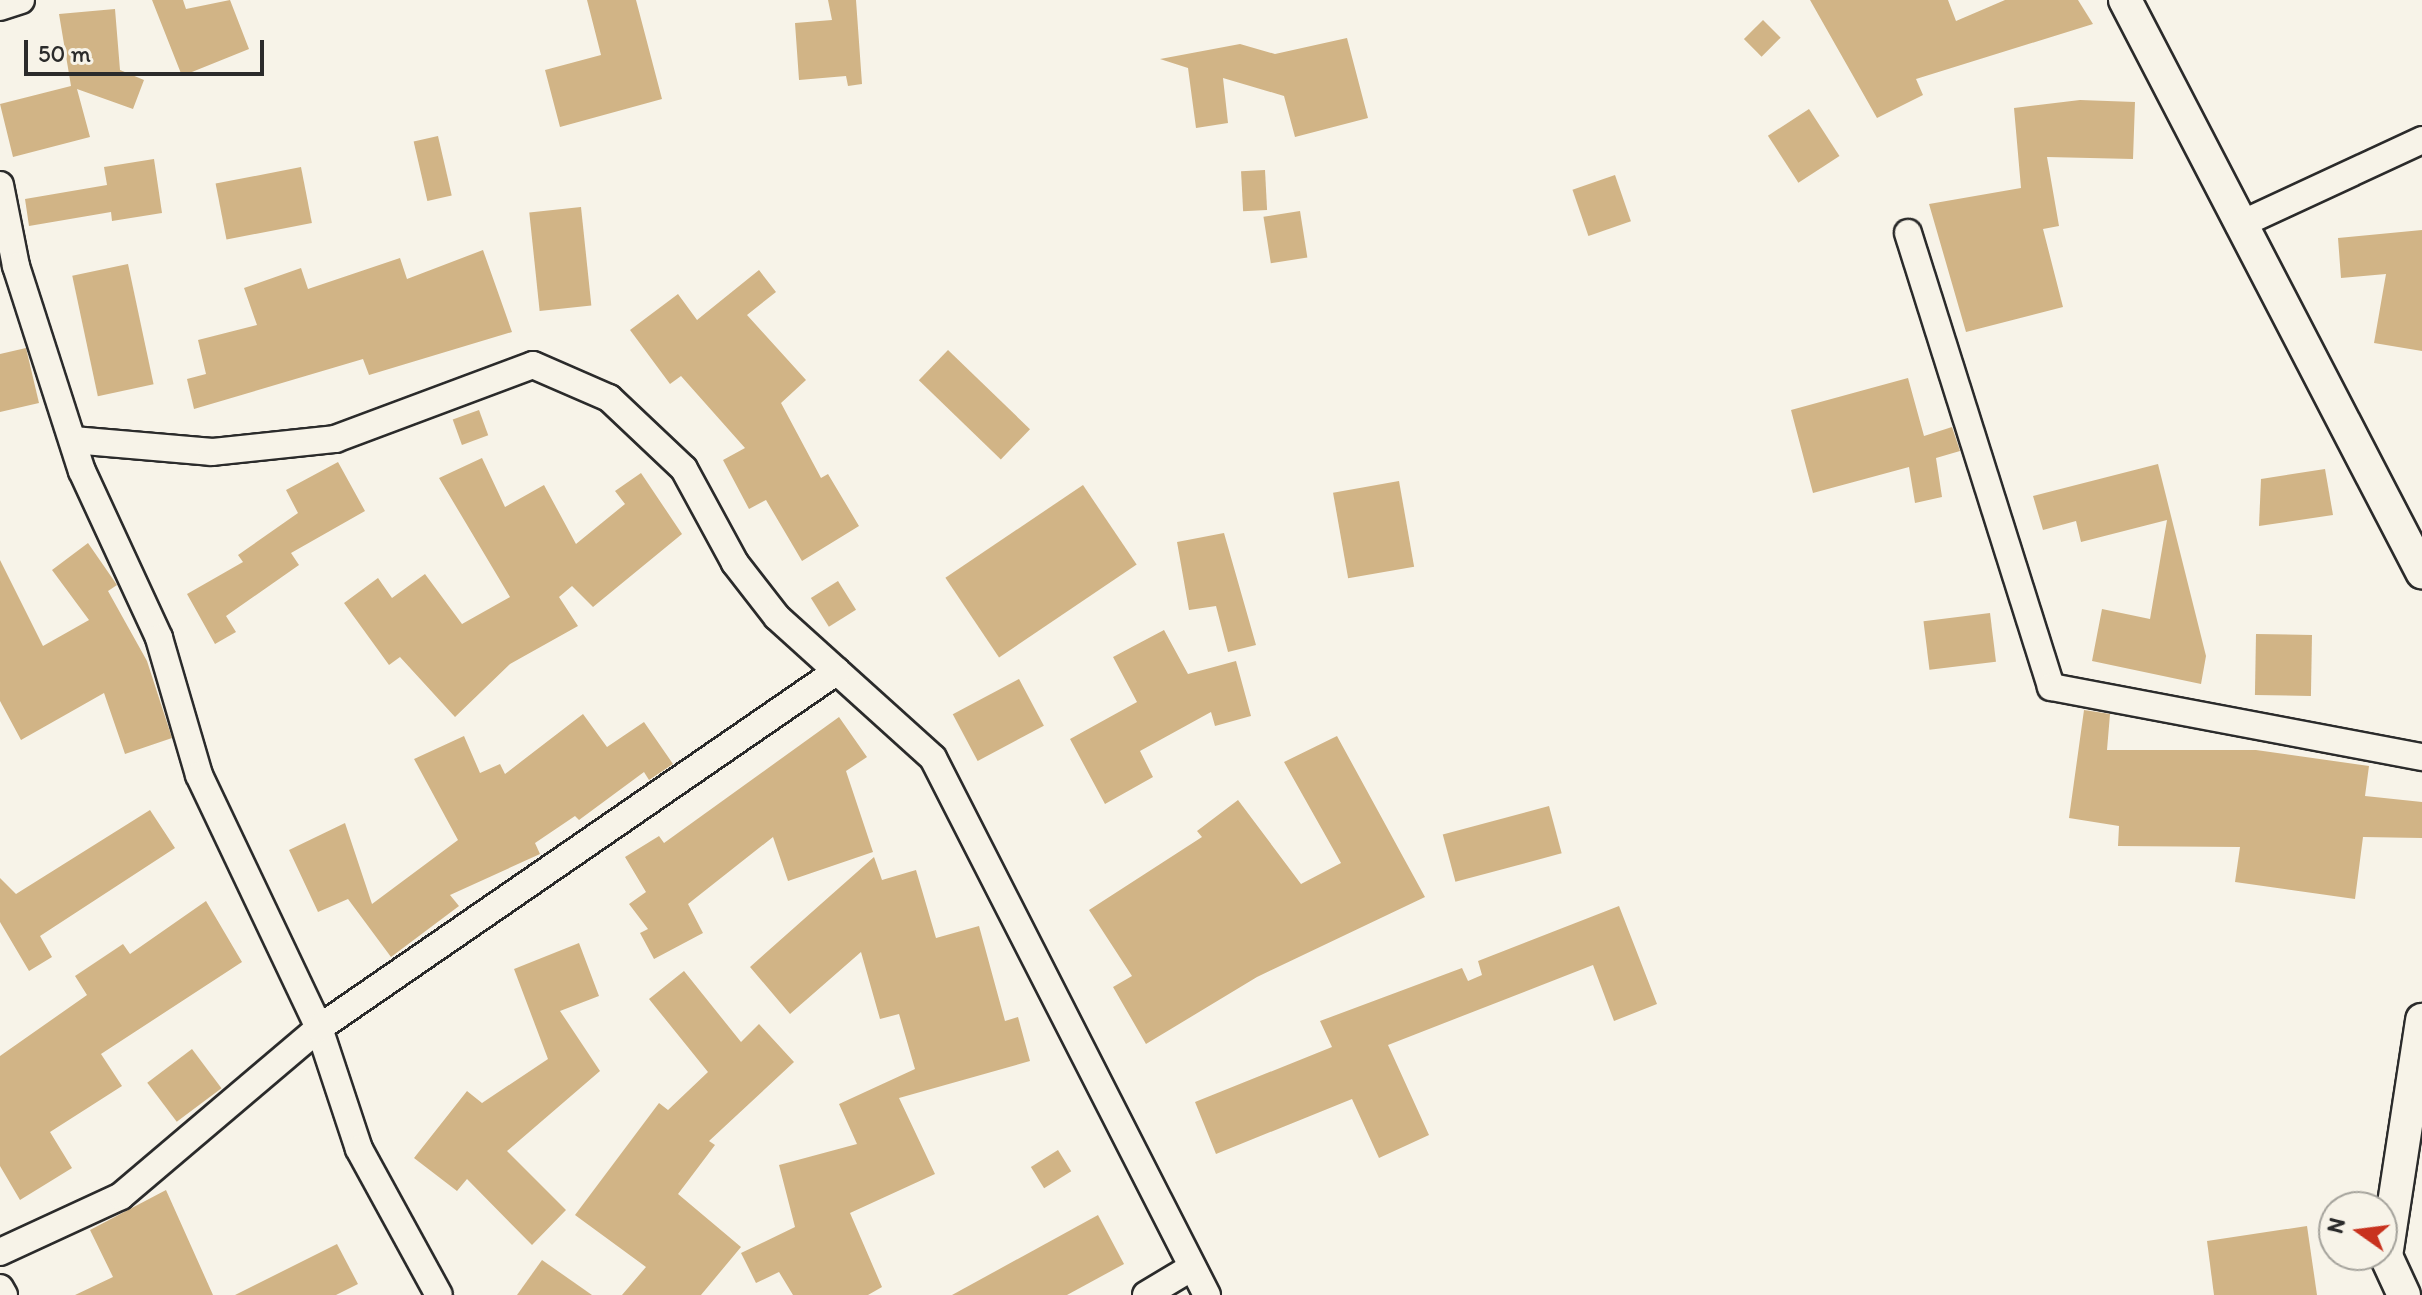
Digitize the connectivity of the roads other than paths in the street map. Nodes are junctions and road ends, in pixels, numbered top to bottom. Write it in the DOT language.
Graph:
graph roads {
  1 [pos="21,0"];
  2 [pos="2125,0"];
  3 [pos="0,7"];
  4 [pos="2422,140"];
  5 [pos="0,185"];
  6 [pos="2239,225"];
  7 [pos="1908,233"];
  8 [pos="8,272"];
  9 [pos="73,440"];
  10 [pos="2422,572"];
  11 [pos="837,671"];
  12 [pos="2422,757"];
  13 [pos="2422,1020"];
  14 [pos="319,1028"];
  15 [pos="0,1252"];
  16 [pos="1191,1268"];
  17 [pos="0,1288"];
  18 [pos="4,1295"];
  19 [pos="439,1295"];
  20 [pos="1146,1295"];
  21 [pos="1207,1295"];
  22 [pos="2404,1295"];
  1 -- 3 [label="street"];
  2 -- 6 [label="street"];
  4 -- 6 [label="street"];
  5 -- 8 [label="street"];
  6 -- 10 [label="street"];
  7 -- 12 [label="street"];
  8 -- 9 [label="street"];
  9 -- 11 [label="street"];
  9 -- 14 [label="street"];
  11 -- 14 [label="street"];
  11 -- 16 [label="street"];
  13 -- 22 [label="street"];
  14 -- 15 [label="street"];
  14 -- 19 [label="street"];
  16 -- 20 [label="street"];
  16 -- 21 [label="street"];
  17 -- 18 [label="street"];
}
